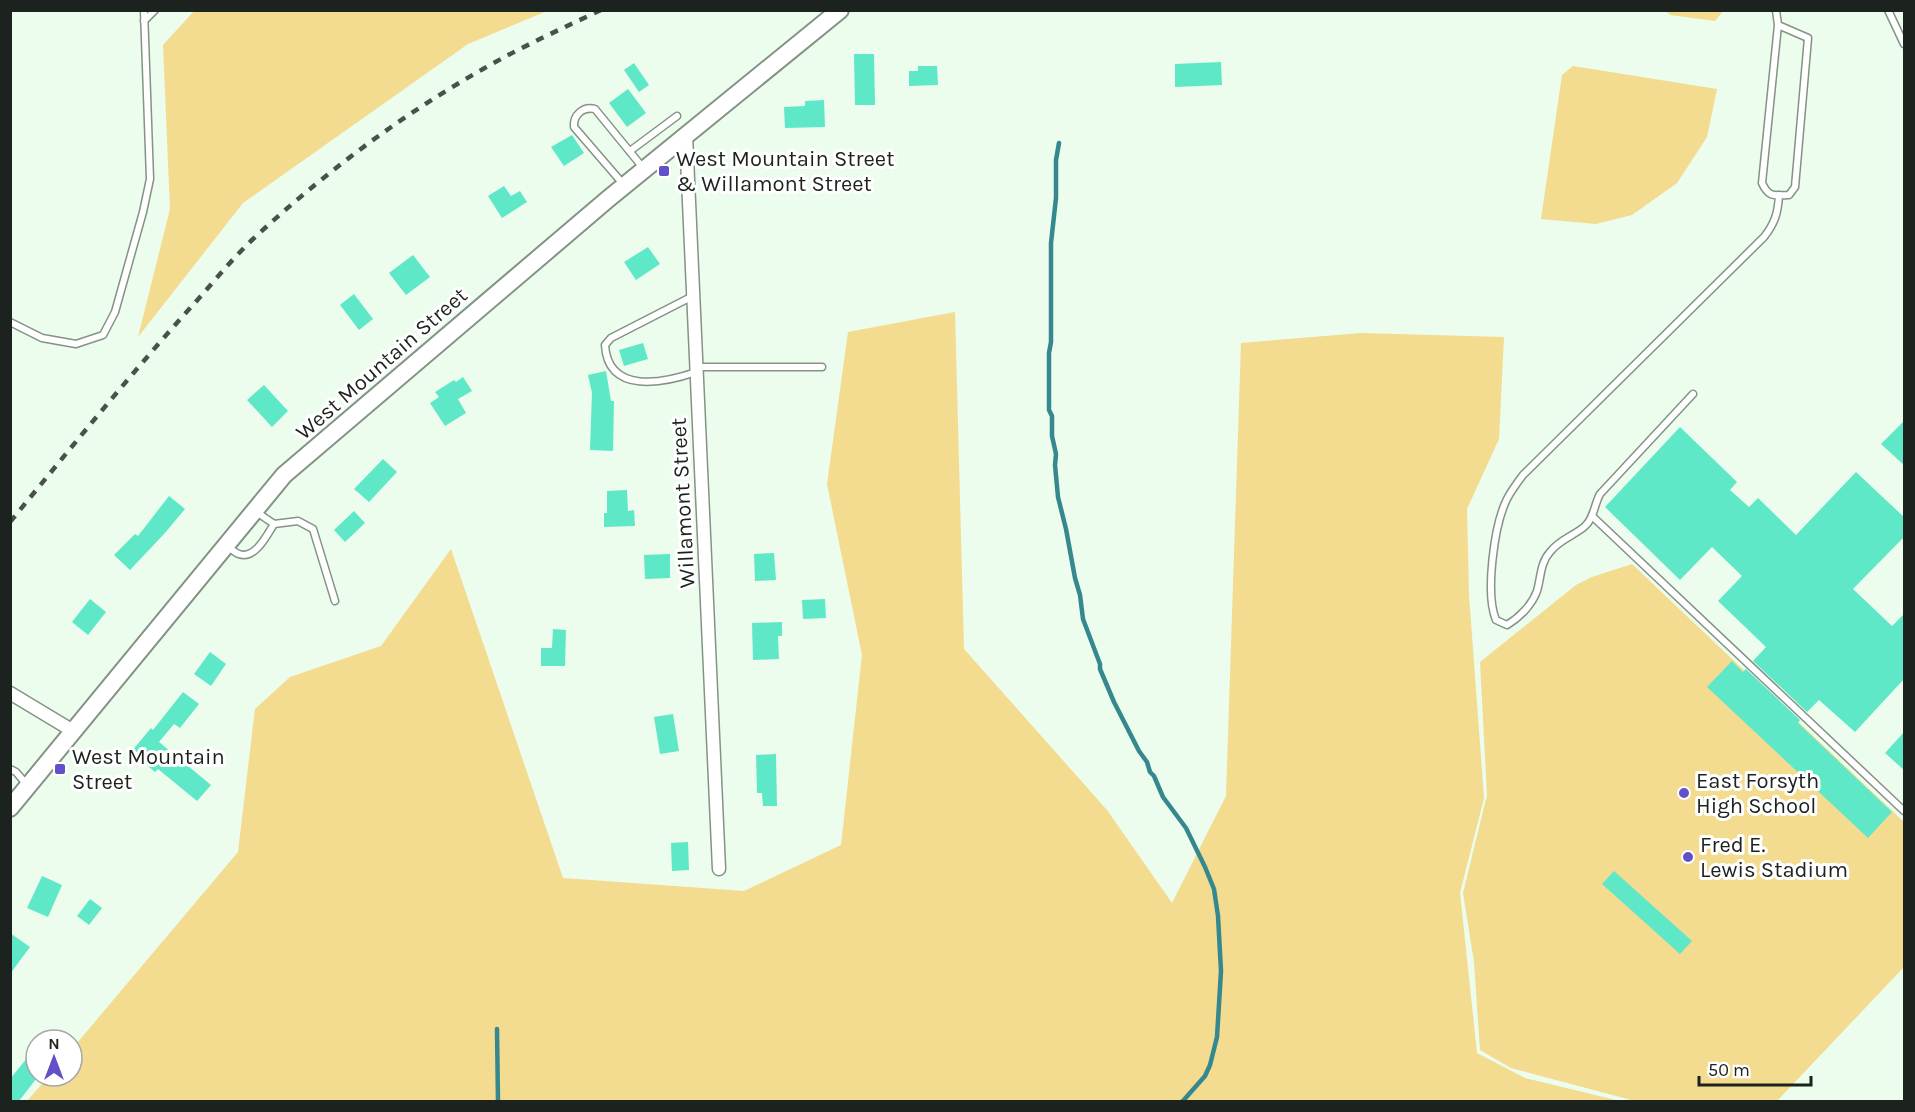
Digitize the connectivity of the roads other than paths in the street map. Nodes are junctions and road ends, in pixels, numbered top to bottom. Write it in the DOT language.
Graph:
graph roads {
  1 [pos="144,10"];
  2 [pos="155,10"];
  3 [pos="840,10"];
  4 [pos="1776,10"];
  5 [pos="1888,10"];
  6 [pos="144,21"];
  7 [pos="1778,25"];
  8 [pos="1905,44"];
  9 [pos="677,116"];
  10 [pos="686,135"];
  11 [pos="630,151"];
  12 [pos="644,169"];
  13 [pos="624,186"];
  14 [pos="1779,195"];
  15 [pos="693,296"];
  16 [pos="10,322"];
  17 [pos="822,367"];
  18 [pos="697,369"];
  19 [pos="1693,394"];
  20 [pos="255,511"];
  21 [pos="1592,516"];
  22 [pos="274,524"];
  23 [pos="226,545"];
  24 [pos="335,601"];
  25 [pos="10,693"];
  26 [pos="73,731"];
  27 [pos="10,769"];
  28 [pos="29,786"];
  29 [pos="10,808"];
  30 [pos="1905,811"];
  31 [pos="719,869"];
  1 -- 6 [label="lane"];
  2 -- 6 [label="lane"];
  3 -- 10 [label="main road, West Mountain Street"];
  4 -- 7 [label="lane"];
  5 -- 8 [label="lane"];
  6 -- 16 [label="lane"];
  7 -- 14 [label="lane"];
  7 -- 14 [label="lane"];
  9 -- 11 [label="lane"];
  10 -- 12 [label="main road, West Mountain Street"];
  10 -- 15 [label="street, Willamont Street"];
  11 -- 12 [label="lane"];
  11 -- 13 [label="lane"];
  12 -- 13 [label="main road, West Mountain Street"];
  13 -- 20 [label="main road, West Mountain Street"];
  14 -- 21 [label="lane"];
  15 -- 18 [label="street, Willamont Street"];
  15 -- 18 [label="lane"];
  17 -- 18 [label="lane"];
  18 -- 31 [label="street, Willamont Street"];
  19 -- 21 [label="lane"];
  20 -- 22 [label="lane"];
  20 -- 23 [label="main road, West Mountain Street"];
  21 -- 30 [label="lane"];
  22 -- 23 [label="lane"];
  22 -- 24 [label="lane"];
  23 -- 26 [label="main road, West Mountain Street"];
  25 -- 26 [label="street"];
  26 -- 28 [label="main road, West Mountain Street"];
  27 -- 28 [label="lane"];
  28 -- 29 [label="main road, West Mountain Street"];
}
